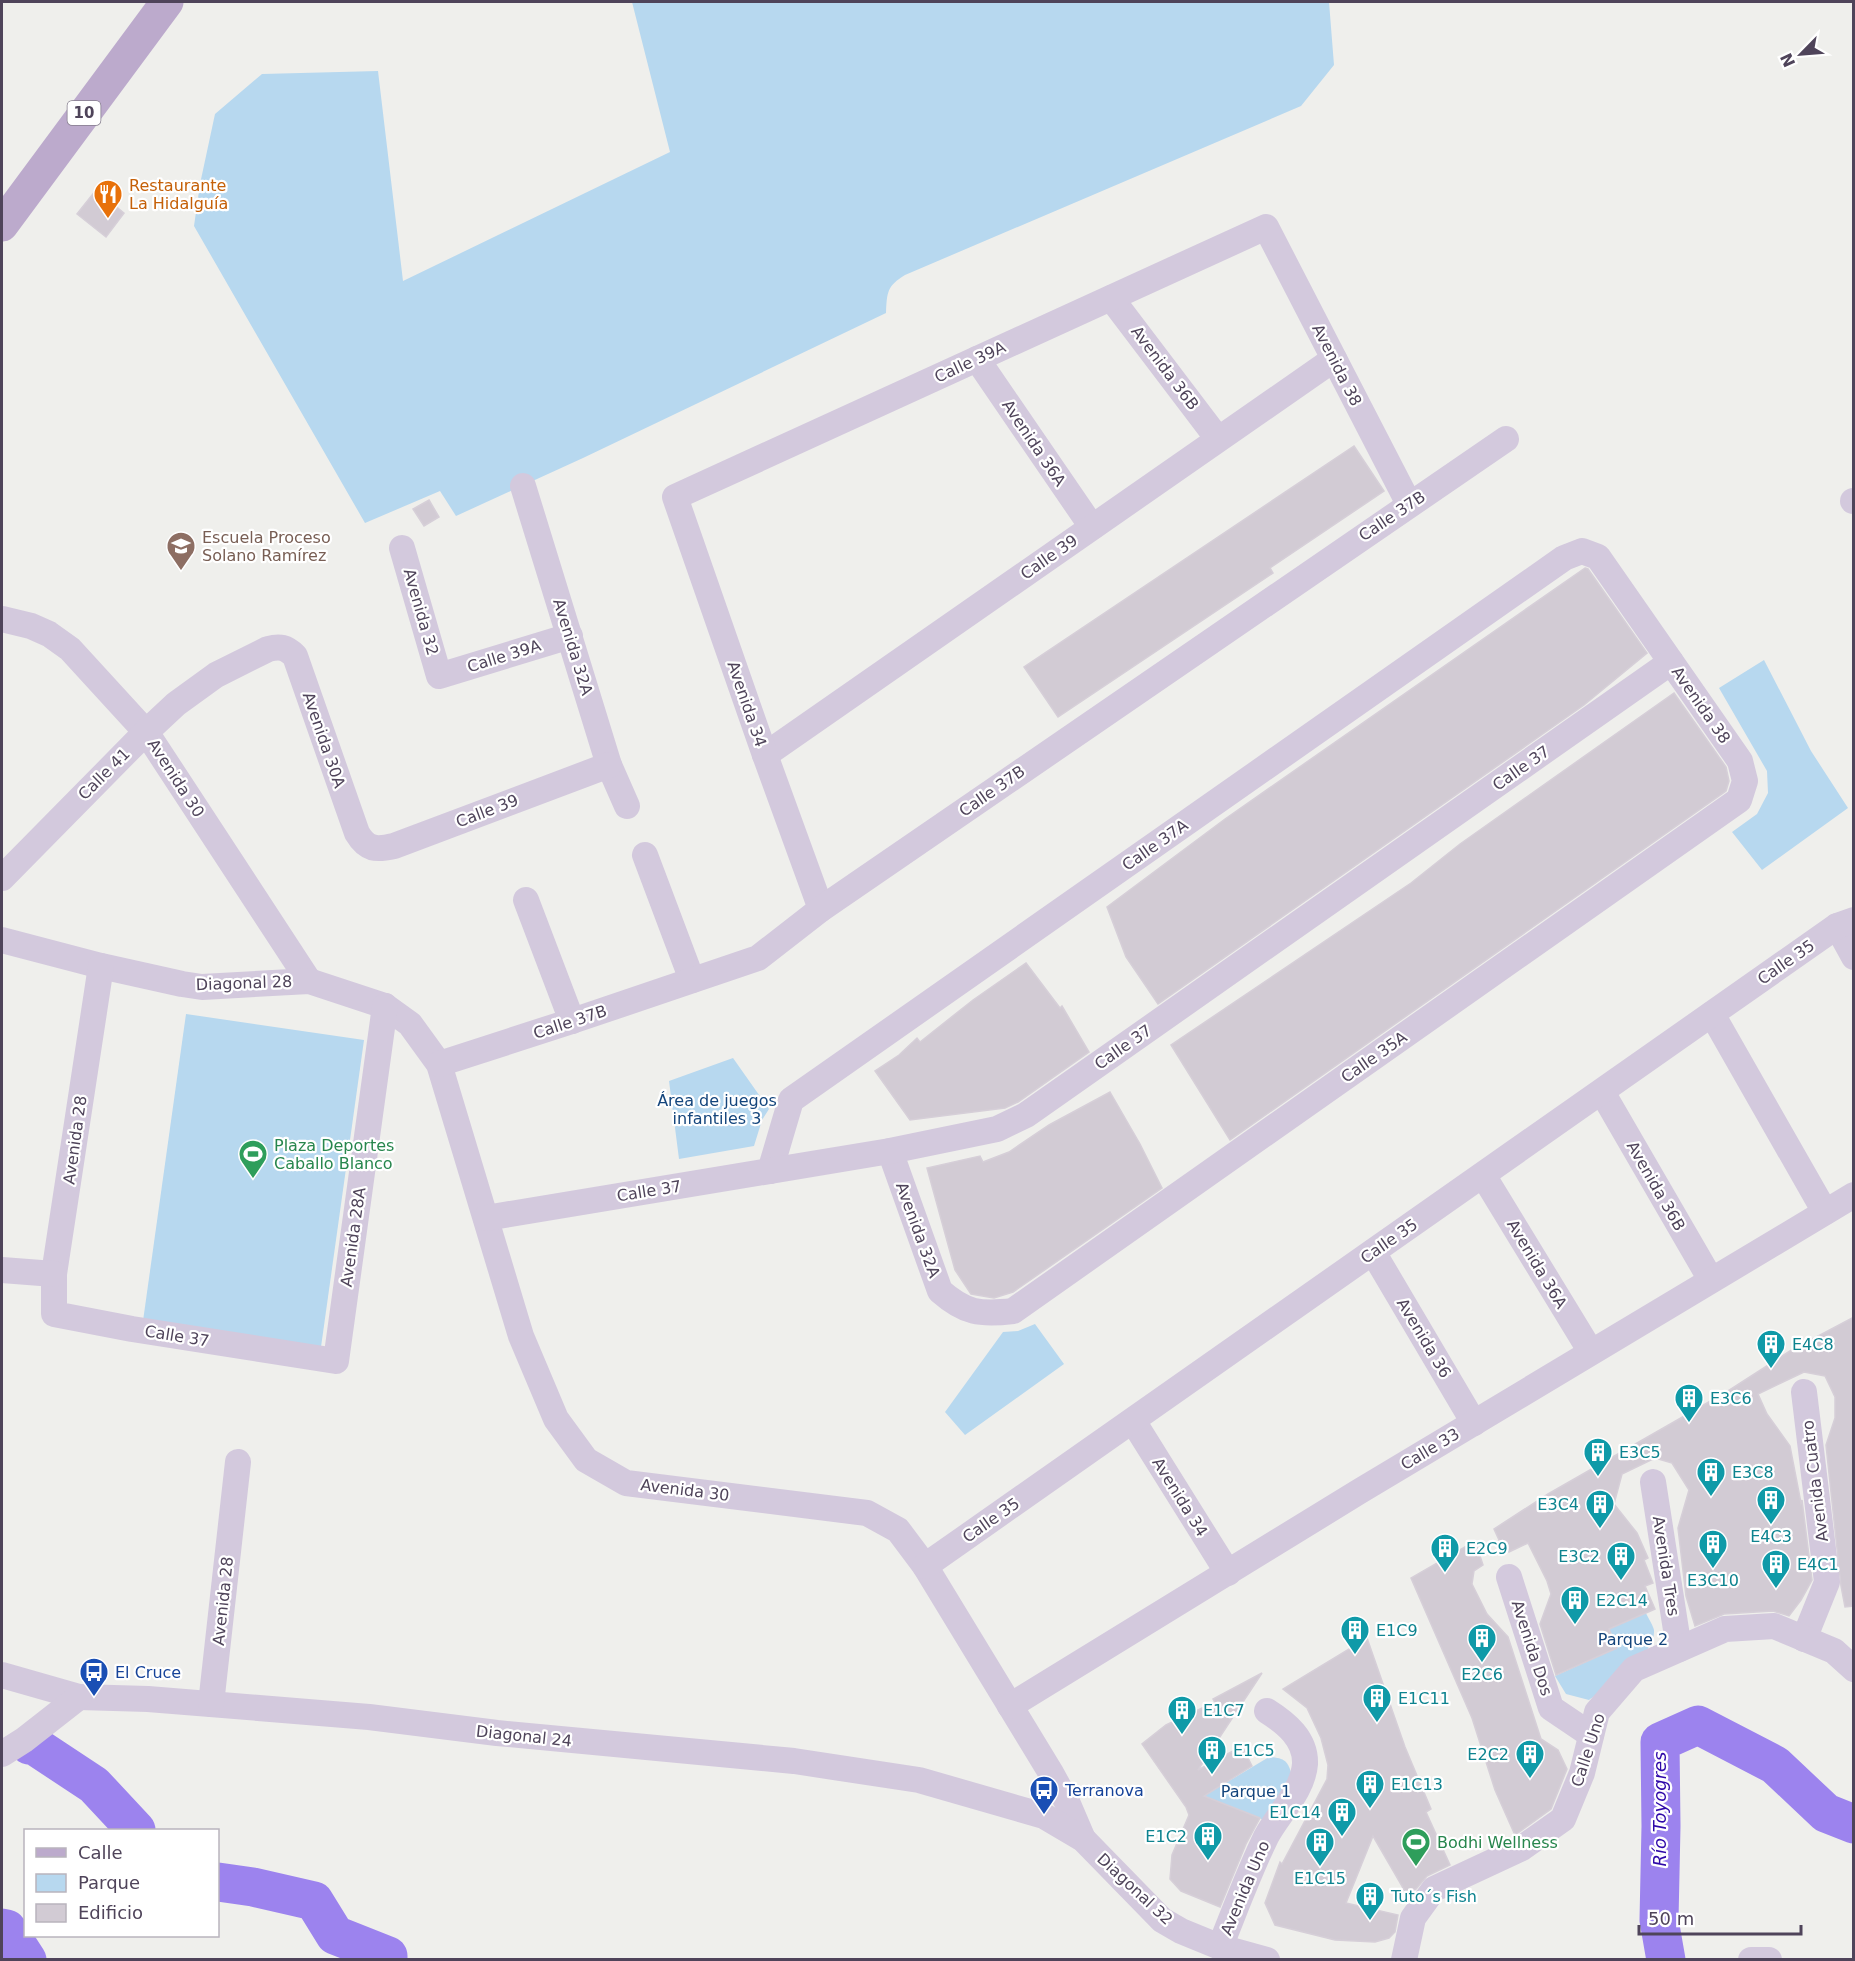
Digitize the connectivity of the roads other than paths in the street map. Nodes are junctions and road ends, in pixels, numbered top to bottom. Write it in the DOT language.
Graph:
graph roads {
  1 [pos="167,2"];
  2 [pos="2,225"];
  3 [pos="1266,227"];
  4 [pos="1111,298"];
  5 [pos="977,359"];
  6 [pos="1334,359"];
  7 [pos="1218,439"];
  8 [pos="1506,439"];
  9 [pos="523,486"];
  10 [pos="675,497"];
  11 [pos="1409,504"];
  12 [pos="1092,527"];
  13 [pos="402,548"];
  14 [pos="1582,551"];
  15 [pos="2,619"];
  16 [pos="570,636"];
  17 [pos="276,647"];
  18 [pos="1671,662"];
  19 [pos="439,676"];
  20 [pos="146,732"];
  21 [pos="765,755"];
  22 [pos="609,765"];
  23 [pos="1745,781"];
  24 [pos="627,806"];
  25 [pos="363,843"];
  26 [pos="645,855"];
  27 [pos="2,878"];
  28 [pos="526,900"];
  29 [pos="821,909"];
  30 [pos="1845,923"];
  31 [pos="2,940"];
  32 [pos="1854,957"];
  33 [pos="101,966"];
  34 [pos="692,980"];
  35 [pos="309,981"];
  36 [pos="385,1006"];
  37 [pos="1712,1014"];
  38 [pos="572,1021"];
  39 [pos="410,1024"];
  40 [pos="439,1064"];
  41 [pos="1602,1092"];
  42 [pos="890,1151"];
  43 [pos="770,1171"];
  44 [pos="1483,1175"];
  45 [pos="1854,1195"];
  46 [pos="1825,1212"];
  47 [pos="486,1218"];
  48 [pos="1373,1252"];
  49 [pos="2,1270"];
  50 [pos="54,1274"];
  51 [pos="1711,1281"];
  52 [pos="54,1314"];
  53 [pos="988,1314"];
  54 [pos="1591,1352"];
  55 [pos="336,1360"];
  56 [pos="1804,1392"];
  57 [pos="1133,1421"];
  58 [pos="1474,1423"];
  59 [pos="238,1462"];
  60 [pos="1653,1482"];
  61 [pos="925,1566"];
  62 [pos="1228,1573"];
  63 [pos="1509,1577"];
  64 [pos="1804,1639"];
  65 [pos="1679,1649"];
  66 [pos="1854,1669"];
  67 [pos="2,1675"];
  68 [pos="79,1697"];
  69 [pos="211,1704"];
  70 [pos="1010,1706"];
  71 [pos="1267,1711"];
  72 [pos="1591,1735"];
  73 [pos="2,1754"];
  74 [pos="1044,1816"];
  75 [pos="1083,1839"];
  76 [pos="1220,1947"];
  77 [pos="1268,1959"];
  78 [pos="1404,1959"];
  79 [pos="1751,1959"];
  80 [pos="1769,1959"];
  1 -- 2 [label="main road, 10"];
  3 -- 4 [label="street, Calle 39A"];
  3 -- 6 [label="street, Avenida 38"];
  4 -- 5 [label="street, Calle 39A"];
  4 -- 7 [label="street, Avenida 36B"];
  5 -- 10 [label="street, Calle 39A"];
  5 -- 12 [label="street, Avenida 36A"];
  6 -- 7 [label="street, Calle 39"];
  6 -- 11 [label="street, Avenida 38"];
  7 -- 12 [label="street, Calle 39"];
  8 -- 11 [label="street, Calle 37B"];
  9 -- 16 [label="street, Avenida 32A"];
  10 -- 21 [label="street, Avenida 34"];
  11 -- 29 [label="street, Calle 37B"];
  12 -- 21 [label="street, Calle 39"];
  13 -- 19 [label="street, Avenida 32"];
  14 -- 18 [label="street, Avenida 38"];
  14 -- 43 [label="street, Calle 37A"];
  15 -- 20 [label="street, Avenida 30"];
  16 -- 19 [label="street, Calle 39A"];
  16 -- 22 [label="street, Avenida 32A"];
  17 -- 20 [label="street, Calle 41"];
  17 -- 25 [label="street, Avenida 30A"];
  18 -- 23 [label="street, Avenida 38"];
  18 -- 42 [label="street, Calle 37"];
  20 -- 27 [label="street, Calle 41"];
  20 -- 35 [label="street, Avenida 30"];
  21 -- 29 [label="street, Avenida 34"];
  22 -- 24 [label="street, Avenida 32A"];
  22 -- 25 [label="street, Calle 39"];
  23 -- 53 [label="street, Calle 35A"];
  26 -- 34 [label="street"];
  28 -- 38 [label="street"];
  29 -- 34 [label="street, Calle 37B"];
  30 -- 32 [label="street"];
  30 -- 37 [label="street, Calle 35"];
  31 -- 33 [label="street, Diagonal 28"];
  33 -- 35 [label="street, Diagonal 28"];
  33 -- 50 [label="street, Avenida 28"];
  34 -- 38 [label="street, Calle 37B"];
  35 -- 36 [label="street, Diagonal 28"];
  36 -- 39 [label="street, Diagonal 28"];
  36 -- 55 [label="street, Avenida 28A"];
  37 -- 41 [label="street, Calle 35"];
  37 -- 46 [label="street"];
  38 -- 40 [label="street, Calle 37B"];
  39 -- 40 [label="street, Avenida 30"];
  40 -- 47 [label="street, Avenida 30"];
  41 -- 44 [label="street, Calle 35"];
  41 -- 51 [label="street, Avenida 36B"];
  42 -- 43 [label="street, Calle 37"];
  42 -- 53 [label="street, Avenida 32A"];
  43 -- 47 [label="street, Calle 37"];
  44 -- 48 [label="street, Calle 35"];
  44 -- 54 [label="street, Avenida 36A"];
  45 -- 46 [label="street, Calle 33"];
  46 -- 51 [label="street, Calle 33"];
  47 -- 61 [label="street, Avenida 30"];
  48 -- 57 [label="street, Calle 35"];
  48 -- 58 [label="street, Avenida 36"];
  49 -- 50 [label="street"];
  50 -- 52 [label="street, Avenida 28"];
  51 -- 54 [label="street, Calle 33"];
  52 -- 55 [label="street, Calle 37"];
  54 -- 58 [label="street, Calle 33"];
  56 -- 64 [label="street, Avenida Cuatro"];
  57 -- 61 [label="street, Calle 35"];
  57 -- 62 [label="street, Avenida 34"];
  58 -- 62 [label="street, Calle 33"];
  59 -- 69 [label="street, Avenida 28"];
  60 -- 65 [label="street, Avenida Tres"];
  61 -- 70 [label="street, Avenida 30"];
  62 -- 70 [label="street, Calle 33"];
  63 -- 72 [label="street, Avenida Dos"];
  64 -- 65 [label="street, Calle Uno"];
  64 -- 66 [label="street, Calle Uno"];
  65 -- 72 [label="street, Calle Uno"];
  67 -- 68 [label="street, Diagonal 24"];
  68 -- 69 [label="street, Diagonal 24"];
  68 -- 73 [label="street"];
  69 -- 74 [label="street, Diagonal 24"];
  70 -- 75 [label="street, Avenida 30"];
  71 -- 76 [label="street, Avenida Uno"];
  72 -- 78 [label="street, Calle Uno"];
  74 -- 75 [label="street, Diagonal 32"];
  75 -- 76 [label="street, Diagonal 32"];
  76 -- 77 [label="street, Diagonal 32"];
  79 -- 80 [label="street"];
}
